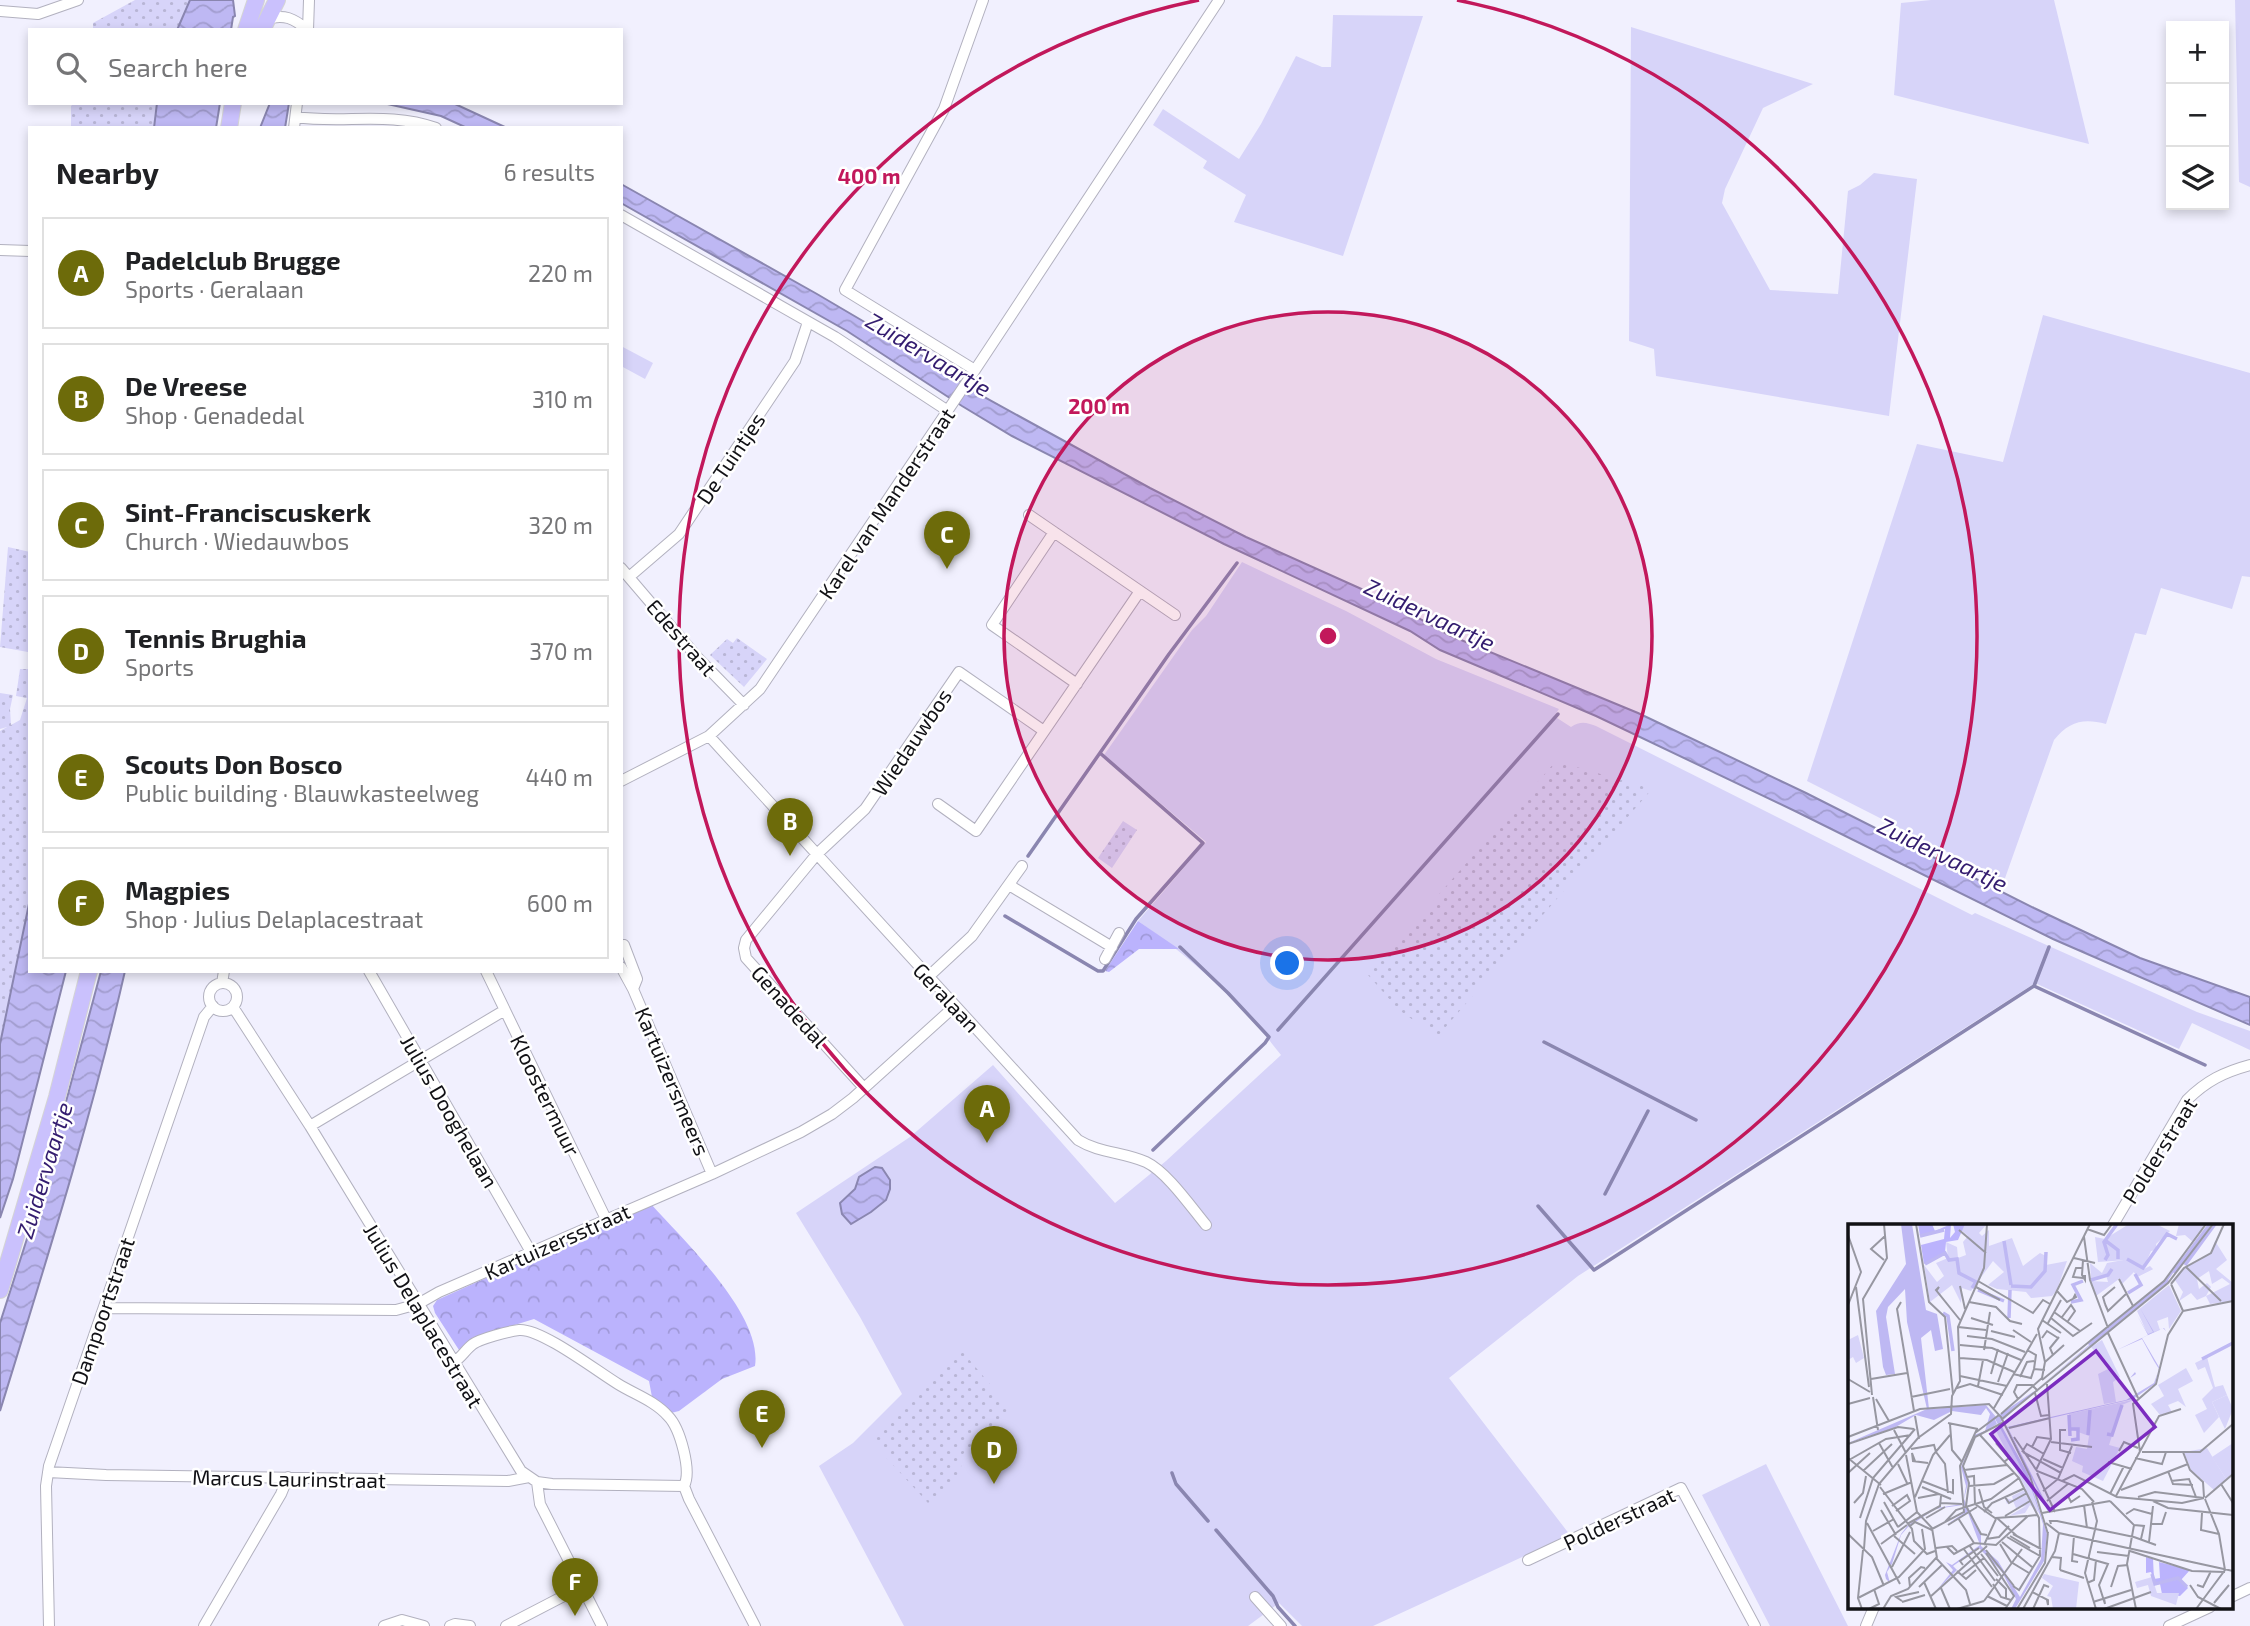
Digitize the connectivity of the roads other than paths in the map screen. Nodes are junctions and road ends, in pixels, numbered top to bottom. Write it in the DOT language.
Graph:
graph roads {
  1 [pos="78,0"];
  2 [pos="256,0"];
  3 [pos="277,0"];
  4 [pos="309,0"];
  5 [pos="983,0"];
  6 [pos="1219,0"];
  7 [pos="0,10"];
  8 [pos="264,24"];
  9 [pos="247,28"];
  10 [pos="305,28"];
  11 [pos="308,28"];
  12 [pos="233,105"];
  13 [pos="243,105"];
  14 [pos="297,105"];
  15 [pos="296,117"];
  16 [pos="229,126"];
  17 [pos="239,126"];
  18 [pos="294,126"];
  19 [pos="428,126"];
  20 [pos="623,216"];
  21 [pos="0,250"];
  22 [pos="28,251"];
  23 [pos="808,322"];
  24 [pos="975,370"];
  25 [pos="948,411"];
  26 [pos="1029,515"];
  27 [pos="1054,532"];
  28 [pos="623,570"];
  29 [pos="629,577"];
  30 [pos="1140,592"];
  31 [pos="1175,615"];
  32 [pos="1077,684"];
  33 [pos="744,705"];
  34 [pos="1044,731"];
  35 [pos="709,736"];
  36 [pos="623,779"];
  37 [pos="938,804"];
  38 [pos="817,855"];
  39 [pos="1022,866"];
  40 [pos="1009,885"];
  41 [pos="1119,933"];
  42 [pos="623,946"];
  43 [pos="1112,947"];
  44 [pos="1105,959"];
  45 [pos="623,971"];
  46 [pos="78,973"];
  47 [pos="88,973"];
  48 [pos="224,973"];
  49 [pos="370,973"];
  50 [pos="487,973"];
  51 [pos="928,977"];
  52 [pos="222,983"];
  53 [pos="633,989"];
  54 [pos="213,1006"];
  55 [pos="955,1006"];
  56 [pos="233,1007"];
  57 [pos="505,1010"];
  58 [pos="421,1060"];
  59 [pos="2250,1065"];
  60 [pos="864,1088"];
  61 [pos="310,1126"];
  62 [pos="712,1174"];
  63 [pos="606,1219"];
  64 [pos="2114,1224"];
  65 [pos="1206,1225"];
  66 [pos="531,1252"];
  67 [pos="0,1259"];
  68 [pos="0,1290"];
  69 [pos="418,1304"];
  70 [pos="104,1308"];
  71 [pos="454,1362"];
  72 [pos="48,1472"];
  73 [pos="288,1477"];
  74 [pos="533,1480"];
  75 [pos="684,1486"];
  76 [pos="1528,1560"];
  77 [pos="583,1586"];
  78 [pos="2250,1588"];
  79 [pos="1255,1597"];
  80 [pos="2232,1597"];
  81 [pos="1874,1608"];
  82 [pos="2208,1608"];
  83 [pos="49,1626"];
  84 [pos="204,1626"];
  85 [pos="384,1626"];
  86 [pos="424,1626"];
  87 [pos="450,1626"];
  88 [pos="470,1626"];
  89 [pos="506,1626"];
  90 [pos="602,1626"];
  91 [pos="755,1626"];
  92 [pos="1282,1626"];
  93 [pos="1755,1626"];
  94 [pos="1866,1626"];
  95 [pos="2169,1626"];
  1 -- 7 [label="street"];
  2 -- 9 [label="main road"];
  3 -- 8 [label="main road"];
  4 -- 11 [label="street"];
  5 -- 24 [label="street"];
  6 -- 24 [label="street, Karel van Manderstraat"];
  8 -- 10 [label="street"];
  12 -- 16 [label="main road"];
  13 -- 17 [label="main road"];
  14 -- 15 [label="street"];
  15 -- 18 [label="street"];
  15 -- 19 [label="street"];
  20 -- 23 [label="street"];
  21 -- 22 [label="street"];
  23 -- 25 [label="street"];
  23 -- 29 [label="street, De Tuintjes"];
  24 -- 25 [label="street, Karel van Manderstraat"];
  25 -- 33 [label="street, Karel van Manderstraat"];
  26 -- 27 [label="street"];
  27 -- 30 [label="street"];
  27 -- 32 [label="street"];
  28 -- 29 [label="street, Edestraat"];
  29 -- 33 [label="street, Edestraat"];
  30 -- 31 [label="street"];
  30 -- 32 [label="street"];
  32 -- 34 [label="street"];
  33 -- 35 [label="street, Karel van Manderstraat"];
  34 -- 37 [label="street"];
  34 -- 38 [label="street, Wiedauwbos"];
  35 -- 36 [label="street, Karel van Manderstraat"];
  35 -- 38 [label="street, Geralaan"];
  38 -- 51 [label="street, Geralaan"];
  38 -- 60 [label="street, Genadedal"];
  39 -- 40 [label="street"];
  40 -- 43 [label="street"];
  40 -- 51 [label="street"];
  41 -- 43 [label="street"];
  42 -- 53 [label="street, Kartuizersmeers"];
  43 -- 44 [label="street"];
  45 -- 53 [label="street, Kartuizersmeers"];
  46 -- 67 [label="main road"];
  47 -- 68 [label="main road"];
  48 -- 52 [label="street, Dampoortstraat"];
  49 -- 58 [label="street, Julius Dooghelaan"];
  50 -- 57 [label="street, Kloostermuur"];
  51 -- 55 [label="street, Geralaan"];
  52 -- 54 [label="street, Dampoortstraat"];
  52 -- 56 [label="street"];
  53 -- 62 [label="street, Kartuizersmeers"];
  54 -- 56 [label="street"];
  54 -- 70 [label="street, Dampoortstraat"];
  55 -- 60 [label="street, Kartuizersstraat"];
  55 -- 65 [label="street, Geralaan"];
  56 -- 61 [label="street, Julius Delaplacestraat"];
  57 -- 58 [label="street"];
  57 -- 63 [label="street, Kloostermuur"];
  58 -- 61 [label="street"];
  58 -- 66 [label="street, Julius Dooghelaan"];
  59 -- 64 [label="street, Polderstraat"];
  60 -- 62 [label="street, Kartuizersstraat"];
  61 -- 69 [label="street, Julius Delaplacestraat"];
  62 -- 63 [label="street, Kartuizersstraat"];
  63 -- 66 [label="street, Kartuizersstraat"];
  66 -- 69 [label="street, Kartuizersstraat"];
  69 -- 70 [label="street, Kartuizersstraat"];
  69 -- 71 [label="street, Julius Delaplacestraat"];
  70 -- 72 [label="street, Dampoortstraat"];
  71 -- 74 [label="street, Julius Delaplacestraat"];
  71 -- 75 [label="street"];
  72 -- 73 [label="street, Marcus Laurinstraat"];
  72 -- 83 [label="street, Dampoortstraat"];
  73 -- 74 [label="street, Marcus Laurinstraat"];
  73 -- 84 [label="street"];
  74 -- 75 [label="street, Marcus Laurinstraat"];
  74 -- 77 [label="street, Julius Delaplacestraat"];
  75 -- 91 [label="street"];
  76 -- 93 [label="street, Polderstraat"];
  77 -- 89 [label="street"];
  77 -- 90 [label="street, Julius Delaplacestraat"];
  78 -- 80 [label="street"];
  79 -- 92 [label="street"];
  81 -- 94 [label="street"];
  82 -- 95 [label="street"];
  85 -- 86 [label="street"];
  87 -- 88 [label="street"];
}
